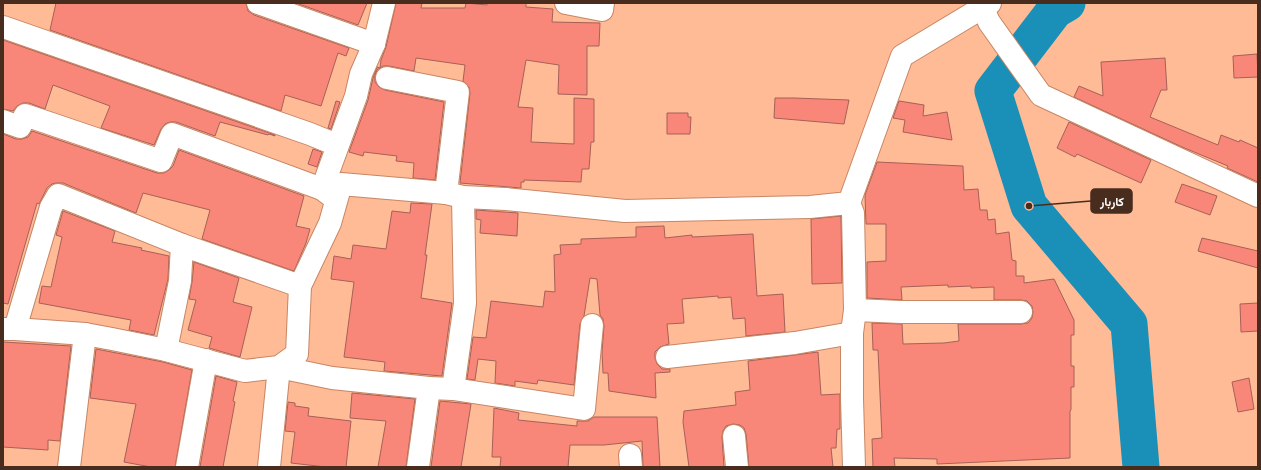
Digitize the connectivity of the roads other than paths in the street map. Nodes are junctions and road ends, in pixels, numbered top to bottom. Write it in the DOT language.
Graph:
graph roads {
  1 [pos="258,3"];
  2 [pos="384,3"];
  3 [pos="566,3"];
  4 [pos="602,3"];
  5 [pos="987,11"];
  6 [pos="3,27"];
  7 [pos="374,44"];
  8 [pos="387,78"];
  9 [pos="3,121"];
  10 [pos="337,145"];
  11 [pos="329,194"];
  12 [pos="454,195"];
  13 [pos="1258,196"];
  14 [pos="849,203"];
  15 [pos="182,245"];
  16 [pos="300,286"];
  17 [pos="855,310"];
  18 [pos="1021,312"];
  19 [pos="592,325"];
  20 [pos="9,329"];
  21 [pos="852,333"];
  22 [pos="86,334"];
  23 [pos="166,350"];
  24 [pos="667,357"];
  25 [pos="206,360"];
  26 [pos="279,368"];
  27 [pos="429,388"];
  28 [pos="453,389"];
  29 [pos="734,436"];
  30 [pos="69,467"];
  31 [pos="187,467"];
  32 [pos="269,467"];
  33 [pos="418,467"];
  34 [pos="738,467"];
  35 [pos="854,467"];
  1 -- 7 [label="street"];
  2 -- 7 [label="street"];
  3 -- 4 [label="street"];
  5 -- 13 [label="street"];
  5 -- 14 [label="street"];
  6 -- 10 [label="street"];
  7 -- 10 [label="street"];
  8 -- 12 [label="street"];
  9 -- 11 [label="street"];
  10 -- 11 [label="street"];
  11 -- 12 [label="street"];
  11 -- 16 [label="street"];
  12 -- 14 [label="street"];
  12 -- 28 [label="street"];
  14 -- 17 [label="street"];
  15 -- 16 [label="street"];
  15 -- 20 [label="street"];
  15 -- 23 [label="street"];
  16 -- 26 [label="street"];
  17 -- 18 [label="street"];
  17 -- 21 [label="street"];
  19 -- 28 [label="street"];
  20 -- 22 [label="street"];
  21 -- 24 [label="street"];
  21 -- 35 [label="street"];
  22 -- 23 [label="street"];
  22 -- 30 [label="street"];
  23 -- 25 [label="street"];
  25 -- 26 [label="street"];
  25 -- 31 [label="street"];
  26 -- 27 [label="street"];
  26 -- 32 [label="street"];
  27 -- 28 [label="street"];
  27 -- 33 [label="street"];
  29 -- 34 [label="street"];
}
